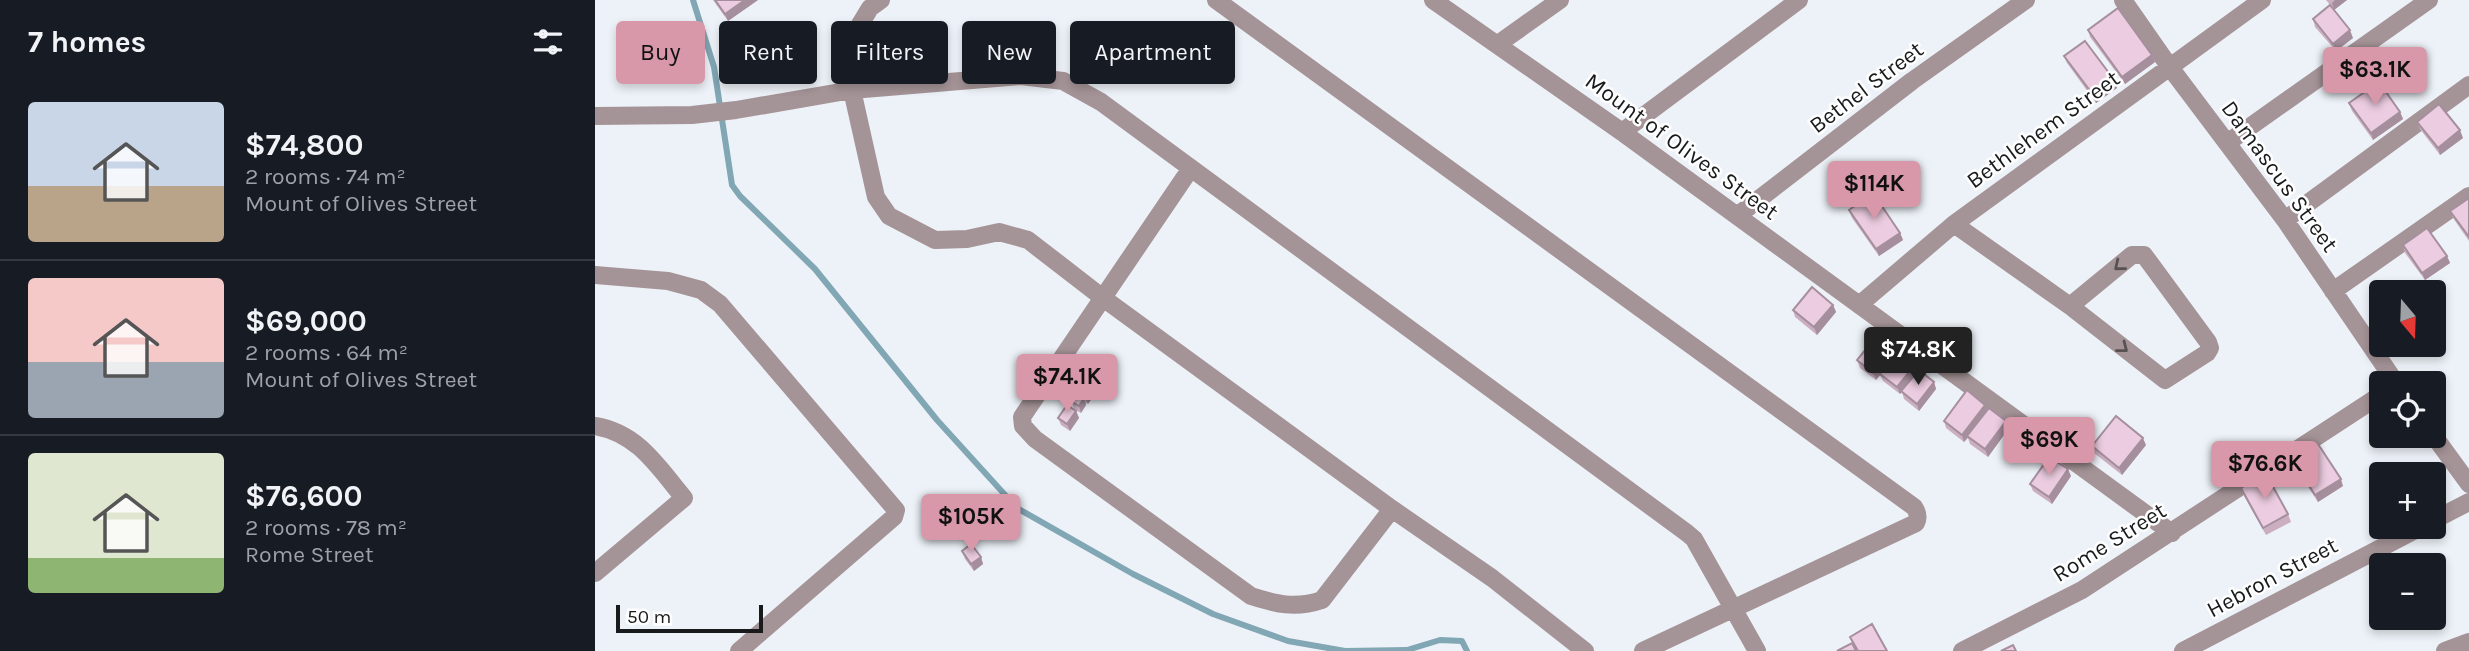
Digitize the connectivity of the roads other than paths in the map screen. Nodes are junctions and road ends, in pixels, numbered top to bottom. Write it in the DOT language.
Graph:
graph roads {
  1 [pos="881,0"];
  2 [pos="1216,0"];
  3 [pos="1433,0"];
  4 [pos="1560,0"];
  5 [pos="1799,0"];
  6 [pos="2026,0"];
  7 [pos="2123,0"];
  8 [pos="2263,0"];
  9 [pos="2429,0"];
  10 [pos="1498,44"];
  11 [pos="2169,66"];
  12 [pos="2469,85"];
  13 [pos="852,90"];
  14 [pos="595,116"];
  15 [pos="1622,132"];
  16 [pos="2227,143"];
  17 [pos="1191,168"];
  18 [pos="2469,196"];
  19 [pos="1737,216"];
  20 [pos="2285,220"];
  21 [pos="1954,224"];
  22 [pos="595,275"];
  23 [pos="2333,291"];
  24 [pos="1103,298"];
  25 [pos="1859,305"];
  26 [pos="2070,306"];
  27 [pos="2388,371"];
  28 [pos="2369,403"];
  29 [pos="595,426"];
  30 [pos="2443,448"];
  31 [pos="2469,484"];
  32 [pos="2469,502"];
  33 [pos="1392,509"];
  34 [pos="2446,514"];
  35 [pos="2172,533"];
  36 [pos="2398,539"];
  37 [pos="595,573"];
  38 [pos="1734,608"];
  39 [pos="2469,642"];
  40 [pos="739,651"];
  41 [pos="1585,651"];
  42 [pos="1643,651"];
  43 [pos="1758,651"];
  44 [pos="1962,651"];
  45 [pos="2183,651"];
  46 [pos="2445,651"];
  1 -- 13 [label="street"];
  2 -- 38 [label="street"];
  3 -- 10 [label="street, Mount of Olives Street"];
  4 -- 10 [label="street"];
  5 -- 15 [label="street"];
  6 -- 19 [label="street, Bethel Street"];
  7 -- 11 [label="street, Damascus Street"];
  8 -- 11 [label="street, Bethlehem Street"];
  9 -- 16 [label="street"];
  10 -- 15 [label="street, Mount of Olives Street"];
  11 -- 16 [label="street, Damascus Street"];
  11 -- 21 [label="street, Bethlehem Street"];
  12 -- 20 [label="street"];
  13 -- 14 [label="street"];
  13 -- 17 [label="street"];
  13 -- 24 [label="street"];
  15 -- 19 [label="street, Mount of Olives Street"];
  16 -- 20 [label="street, Damascus Street"];
  17 -- 24 [label="street"];
  17 -- 38 [label="street"];
  18 -- 23 [label="street"];
  19 -- 25 [label="street, Mount of Olives Street"];
  20 -- 23 [label="street, Damascus Street"];
  21 -- 25 [label="street, Bethlehem Street"];
  21 -- 26 [label="street"];
  22 -- 40 [label="street"];
  23 -- 27 [label="street, Damascus Street"];
  24 -- 33 [label="street"];
  24 -- 33 [label="street"];
  25 -- 35 [label="street, Mount of Olives Street"];
  26 -- 26 [label="street, one-way"];
  28 -- 35 [label="street, Rome Street"];
  29 -- 37 [label="street"];
  30 -- 31 [label="street"];
  32 -- 34 [label="street"];
  33 -- 41 [label="street"];
  35 -- 44 [label="street, Rome Street"];
  36 -- 45 [label="street, Hebron Street"];
  38 -- 42 [label="street"];
  38 -- 43 [label="street"];
  39 -- 46 [label="street"];
}
